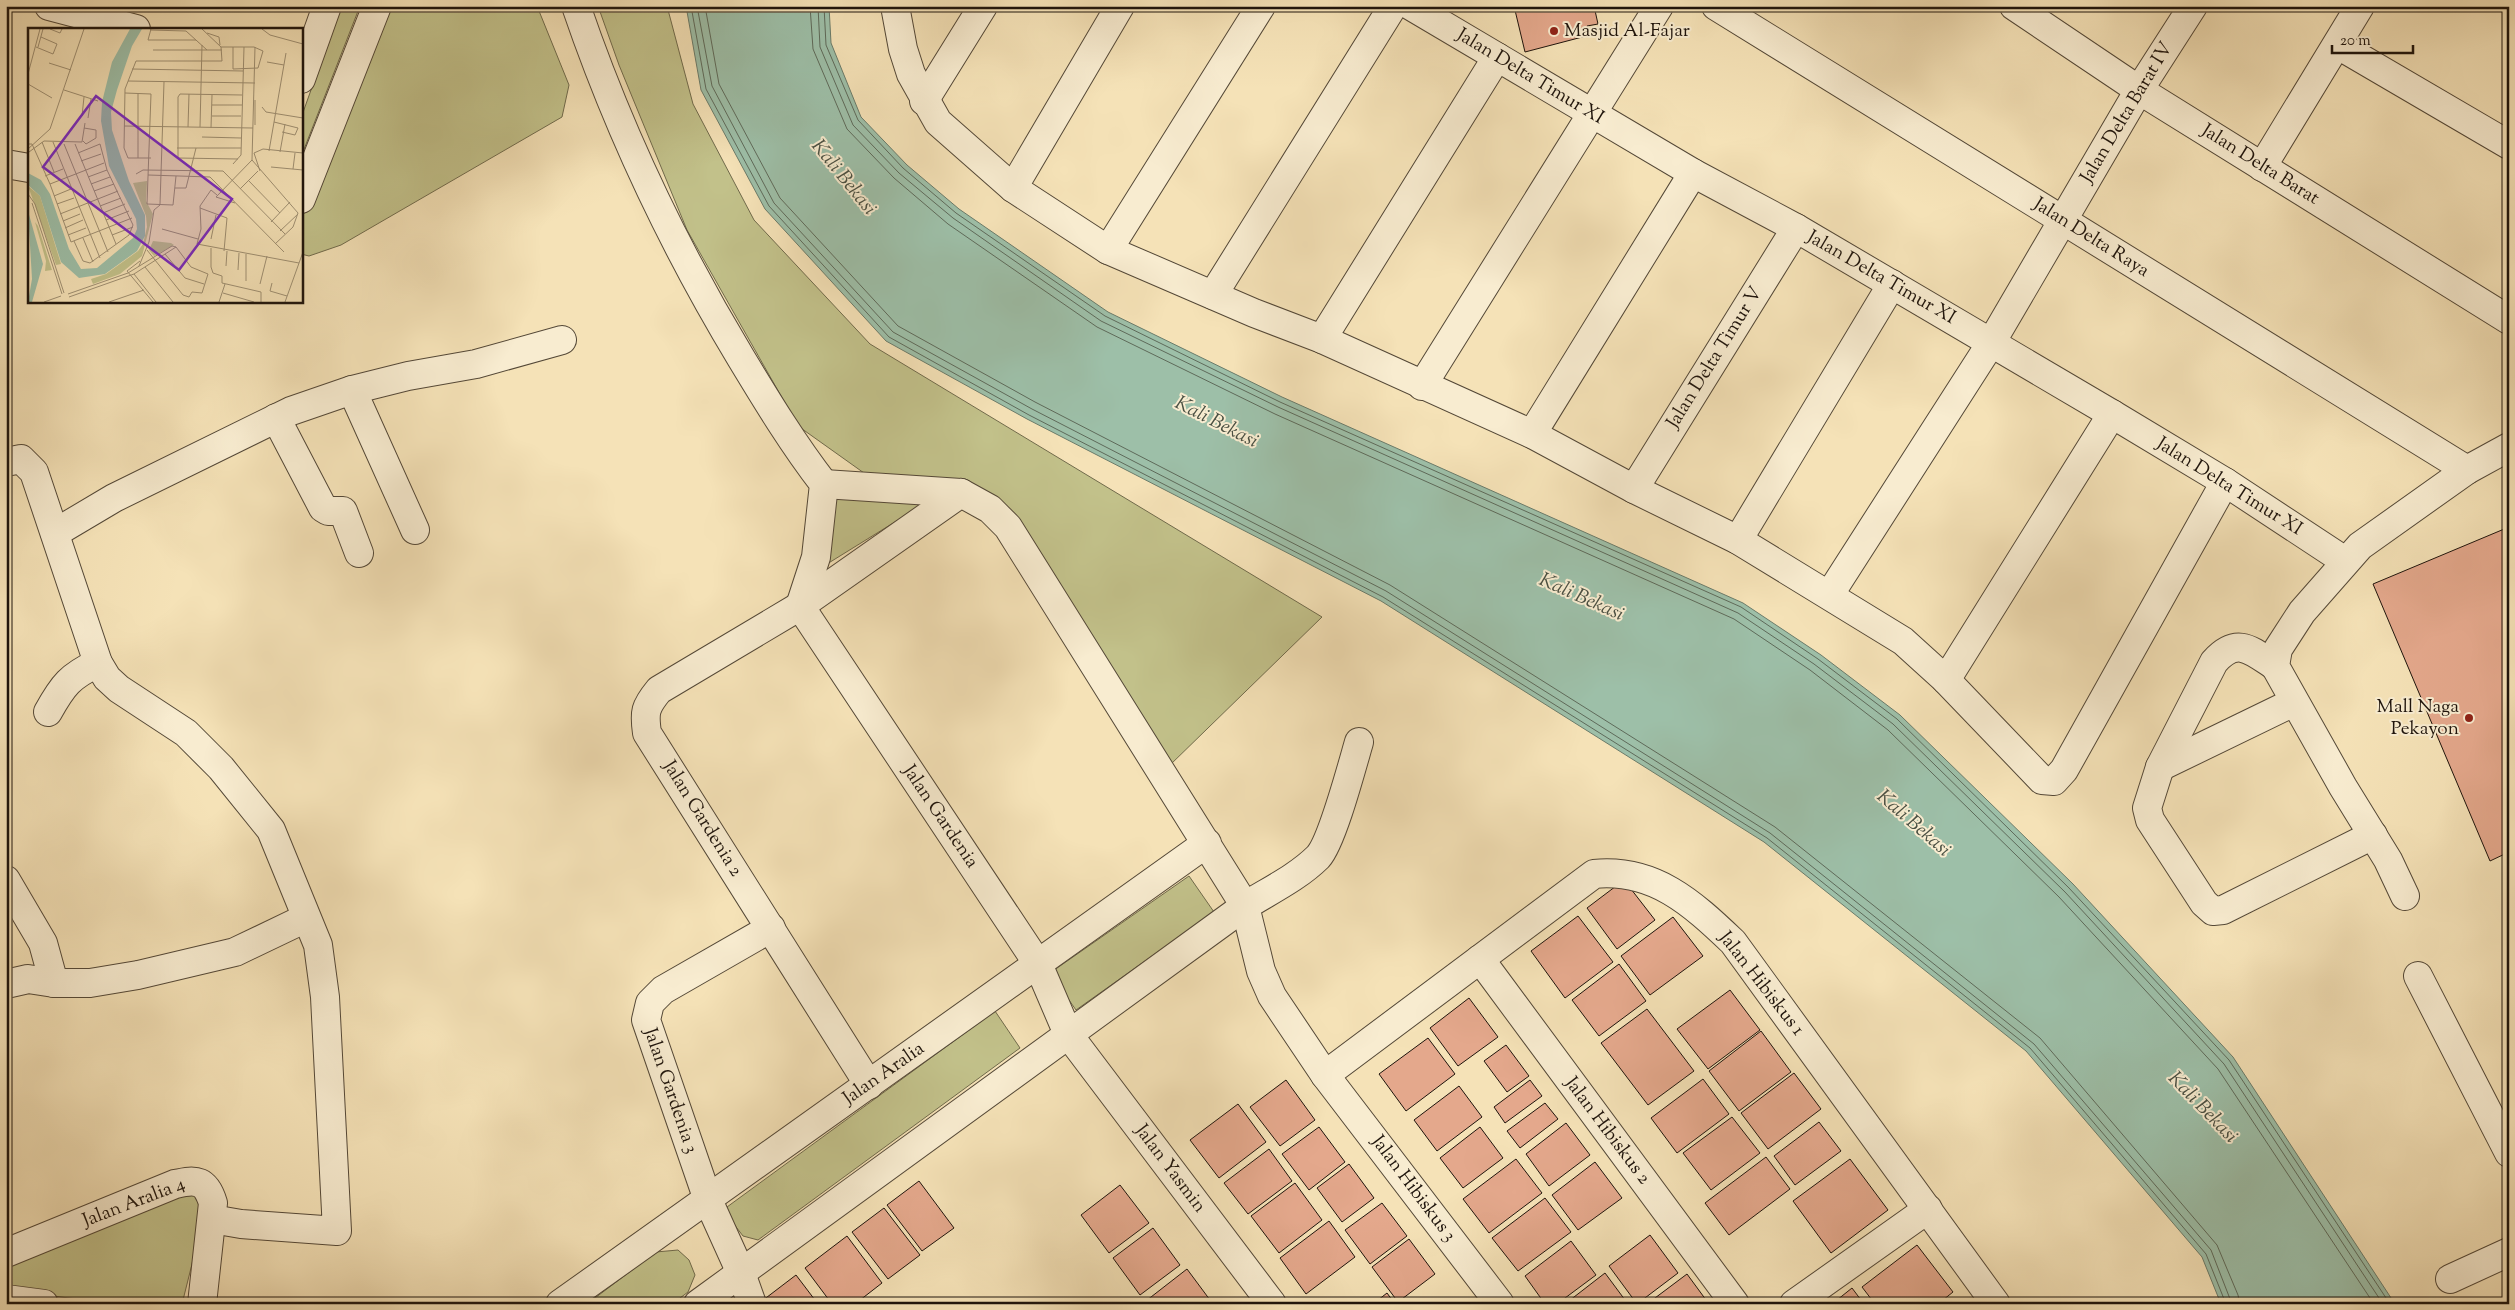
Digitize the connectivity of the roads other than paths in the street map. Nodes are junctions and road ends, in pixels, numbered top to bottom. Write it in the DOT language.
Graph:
graph roads {
  1 [pos="49,6"];
  2 [pos="327,6"];
  3 [pos="377,6"];
  4 [pos="576,6"];
  5 [pos="895,6"];
  6 [pos="983,6"];
  7 [pos="1120,6"];
  8 [pos="1261,6"];
  9 [pos="1393,6"];
  10 [pos="1411,6"];
  11 [pos="1659,6"];
  12 [pos="1716,6"];
  13 [pos="2014,6"];
  14 [pos="2193,6"];
  15 [pos="2360,6"];
  16 [pos="132,28"];
  17 [pos="2338,45"];
  18 [pos="1497,57"];
  19 [pos="302,74"];
  20 [pos="2139,90"];
  21 [pos="924,101"];
  22 [pos="1593,114"];
  23 [pos="2509,145"];
  24 [pos="6,164"];
  25 [pos="2262,167"];
  26 [pos="28,168"];
  27 [pos="1693,173"];
  28 [pos="1013,188"];
  29 [pos="302,196"];
  30 [pos="2062,221"];
  31 [pos="1796,228"];
  32 [pos="1108,250"];
  33 [pos="1892,284"];
  34 [pos="1213,295"];
  35 [pos="2509,320"];
  36 [pos="1322,339"];
  37 [pos="562,340"];
  38 [pos="1991,343"];
  39 [pos="1422,386"];
  40 [pos="352,390"];
  41 [pos="2112,414"];
  42 [pos="276,418"];
  43 [pos="1532,434"];
  44 [pos="2509,447"];
  45 [pos="6,462"];
  46 [pos="2467,470"];
  47 [pos="2225,482"];
  48 [pos="824,484"];
  49 [pos="1634,489"];
  50 [pos="961,493"];
  51 [pos="415,530"];
  52 [pos="55,533"];
  53 [pos="1738,540"];
  54 [pos="359,554"];
  55 [pos="2345,561"];
  56 [pos="1830,594"];
  57 [pos="800,606"];
  58 [pos="98,663"];
  59 [pos="2275,666"];
  60 [pos="1946,680"];
  61 [pos="2294,702"];
  62 [pos="48,712"];
  63 [pos="1359,742"];
  64 [pos="2160,767"];
  65 [pos="2373,834"];
  66 [pos="1207,843"];
  67 [pos="6,880"];
  68 [pos="2405,896"];
  69 [pos="1245,906"];
  70 [pos="306,918"];
  71 [pos="771,928"];
  72 [pos="1480,959"];
  73 [pos="1038,964"];
  74 [pos="2418,976"];
  75 [pos="54,983"];
  76 [pos="6,984"];
  77 [pos="1068,1034"];
  78 [pos="1325,1075"];
  79 [pos="869,1085"];
  80 [pos="2509,1153"];
  81 [pos="708,1200"];
  82 [pos="1928,1209"];
  83 [pos="212,1219"];
  84 [pos="2509,1252"];
  85 [pos="6,1253"];
  86 [pos="741,1273"];
  87 [pos="2450,1279"];
  88 [pos="6,1299"];
  89 [pos="44,1304"];
  90 [pos="202,1304"];
  91 [pos="560,1304"];
  92 [pos="698,1304"];
  93 [pos="752,1304"];
  94 [pos="1272,1304"];
  95 [pos="1500,1304"];
  96 [pos="1735,1304"];
  97 [pos="1794,1304"];
  98 [pos="1996,1304"];
  1 -- 16 [label="street"];
  2 -- 19 [label="street"];
  3 -- 29 [label="street"];
  4 -- 48 [label="street"];
  5 -- 21 [label="street"];
  6 -- 21 [label="street"];
  7 -- 28 [label="street"];
  8 -- 32 [label="street"];
  9 -- 34 [label="street"];
  10 -- 18 [label="street, Jalan Delta Timur XI"];
  11 -- 22 [label="street"];
  12 -- 30 [label="street, Jalan Delta Raya"];
  13 -- 20 [label="street, Jalan Delta Barat"];
  14 -- 20 [label="street, Jalan Delta Barat IV"];
  15 -- 17 [label="street"];
  17 -- 23 [label="street"];
  17 -- 25 [label="street"];
  18 -- 22 [label="street, Jalan Delta Timur XI"];
  18 -- 36 [label="street"];
  20 -- 25 [label="street, Jalan Delta Barat"];
  20 -- 30 [label="street, Jalan Delta Barat IV"];
  21 -- 28 [label="street"];
  22 -- 27 [label="street, Jalan Delta Timur XI"];
  22 -- 39 [label="street"];
  24 -- 26 [label="street"];
  25 -- 35 [label="street, Jalan Delta Barat"];
  27 -- 31 [label="street, Jalan Delta Timur XI"];
  27 -- 43 [label="street"];
  28 -- 32 [label="street"];
  30 -- 38 [label="street, Jalan Delta Barat IV"];
  30 -- 46 [label="street, Jalan Delta Raya"];
  31 -- 33 [label="street, Jalan Delta Timur XI"];
  31 -- 49 [label="street, Jalan Delta Timur V"];
  32 -- 34 [label="street"];
  33 -- 38 [label="street, Jalan Delta Timur XI"];
  33 -- 53 [label="street"];
  34 -- 36 [label="street"];
  36 -- 39 [label="street"];
  37 -- 40 [label="street"];
  38 -- 41 [label="street, Jalan Delta Timur XI"];
  38 -- 56 [label="street, Jalan Delta Barat IV"];
  39 -- 43 [label="street"];
  40 -- 42 [label="street"];
  40 -- 51 [label="street"];
  41 -- 47 [label="street, Jalan Delta Timur XI"];
  41 -- 60 [label="street"];
  42 -- 52 [label="street"];
  42 -- 54 [label="street"];
  43 -- 49 [label="street"];
  44 -- 46 [label="street"];
  45 -- 52 [label="street"];
  46 -- 55 [label="street"];
  47 -- 55 [label="street, Jalan Delta Timur XI"];
  47 -- 60 [label="street"];
  48 -- 50 [label="street"];
  48 -- 57 [label="street"];
  49 -- 53 [label="street"];
  50 -- 57 [label="street, Jalan Gardenia 2"];
  50 -- 66 [label="street, Jalan Hibiskus 3"];
  52 -- 58 [label="street"];
  53 -- 56 [label="street"];
  55 -- 59 [label="street"];
  56 -- 60 [label="street"];
  57 -- 71 [label="street, Jalan Gardenia 2"];
  57 -- 73 [label="street, Jalan Gardenia"];
  58 -- 62 [label="street"];
  58 -- 70 [label="street"];
  59 -- 61 [label="street"];
  59 -- 64 [label="street"];
  61 -- 64 [label="street"];
  61 -- 65 [label="street"];
  63 -- 69 [label="street"];
  64 -- 65 [label="street"];
  65 -- 68 [label="street"];
  66 -- 69 [label="street, Jalan Hibiskus 3"];
  66 -- 73 [label="street, Jalan Aralia"];
  67 -- 75 [label="street"];
  69 -- 77 [label="street"];
  69 -- 78 [label="street, Jalan Hibiskus 3"];
  70 -- 75 [label="street"];
  70 -- 83 [label="street"];
  71 -- 79 [label="street, Jalan Gardenia 2"];
  71 -- 81 [label="street, Jalan Gardenia 3"];
  72 -- 78 [label="street, Jalan Hibiskus 1"];
  72 -- 82 [label="street, Jalan Hibiskus 1"];
  72 -- 96 [label="street, Jalan Hibiskus 2"];
  73 -- 77 [label="street, Jalan Gardenia"];
  73 -- 79 [label="street, Jalan Aralia"];
  74 -- 80 [label="street"];
  75 -- 76 [label="street"];
  77 -- 86 [label="street"];
  77 -- 94 [label="street, Jalan Yasmin"];
  78 -- 95 [label="street, Jalan Hibiskus 3"];
  79 -- 81 [label="street, Jalan Aralia"];
  81 -- 86 [label="street, Jalan Gardenia 3"];
  81 -- 91 [label="street, Jalan Aralia"];
  82 -- 97 [label="street"];
  82 -- 98 [label="street, Jalan Hibiskus 1"];
  83 -- 85 [label="street, Jalan Aralia 4"];
  83 -- 90 [label="street, Jalan Aralia 4"];
  84 -- 87 [label="street"];
  86 -- 92 [label="street"];
  86 -- 93 [label="street, Jalan Gardenia 3"];
  88 -- 89 [label="street"];
}
